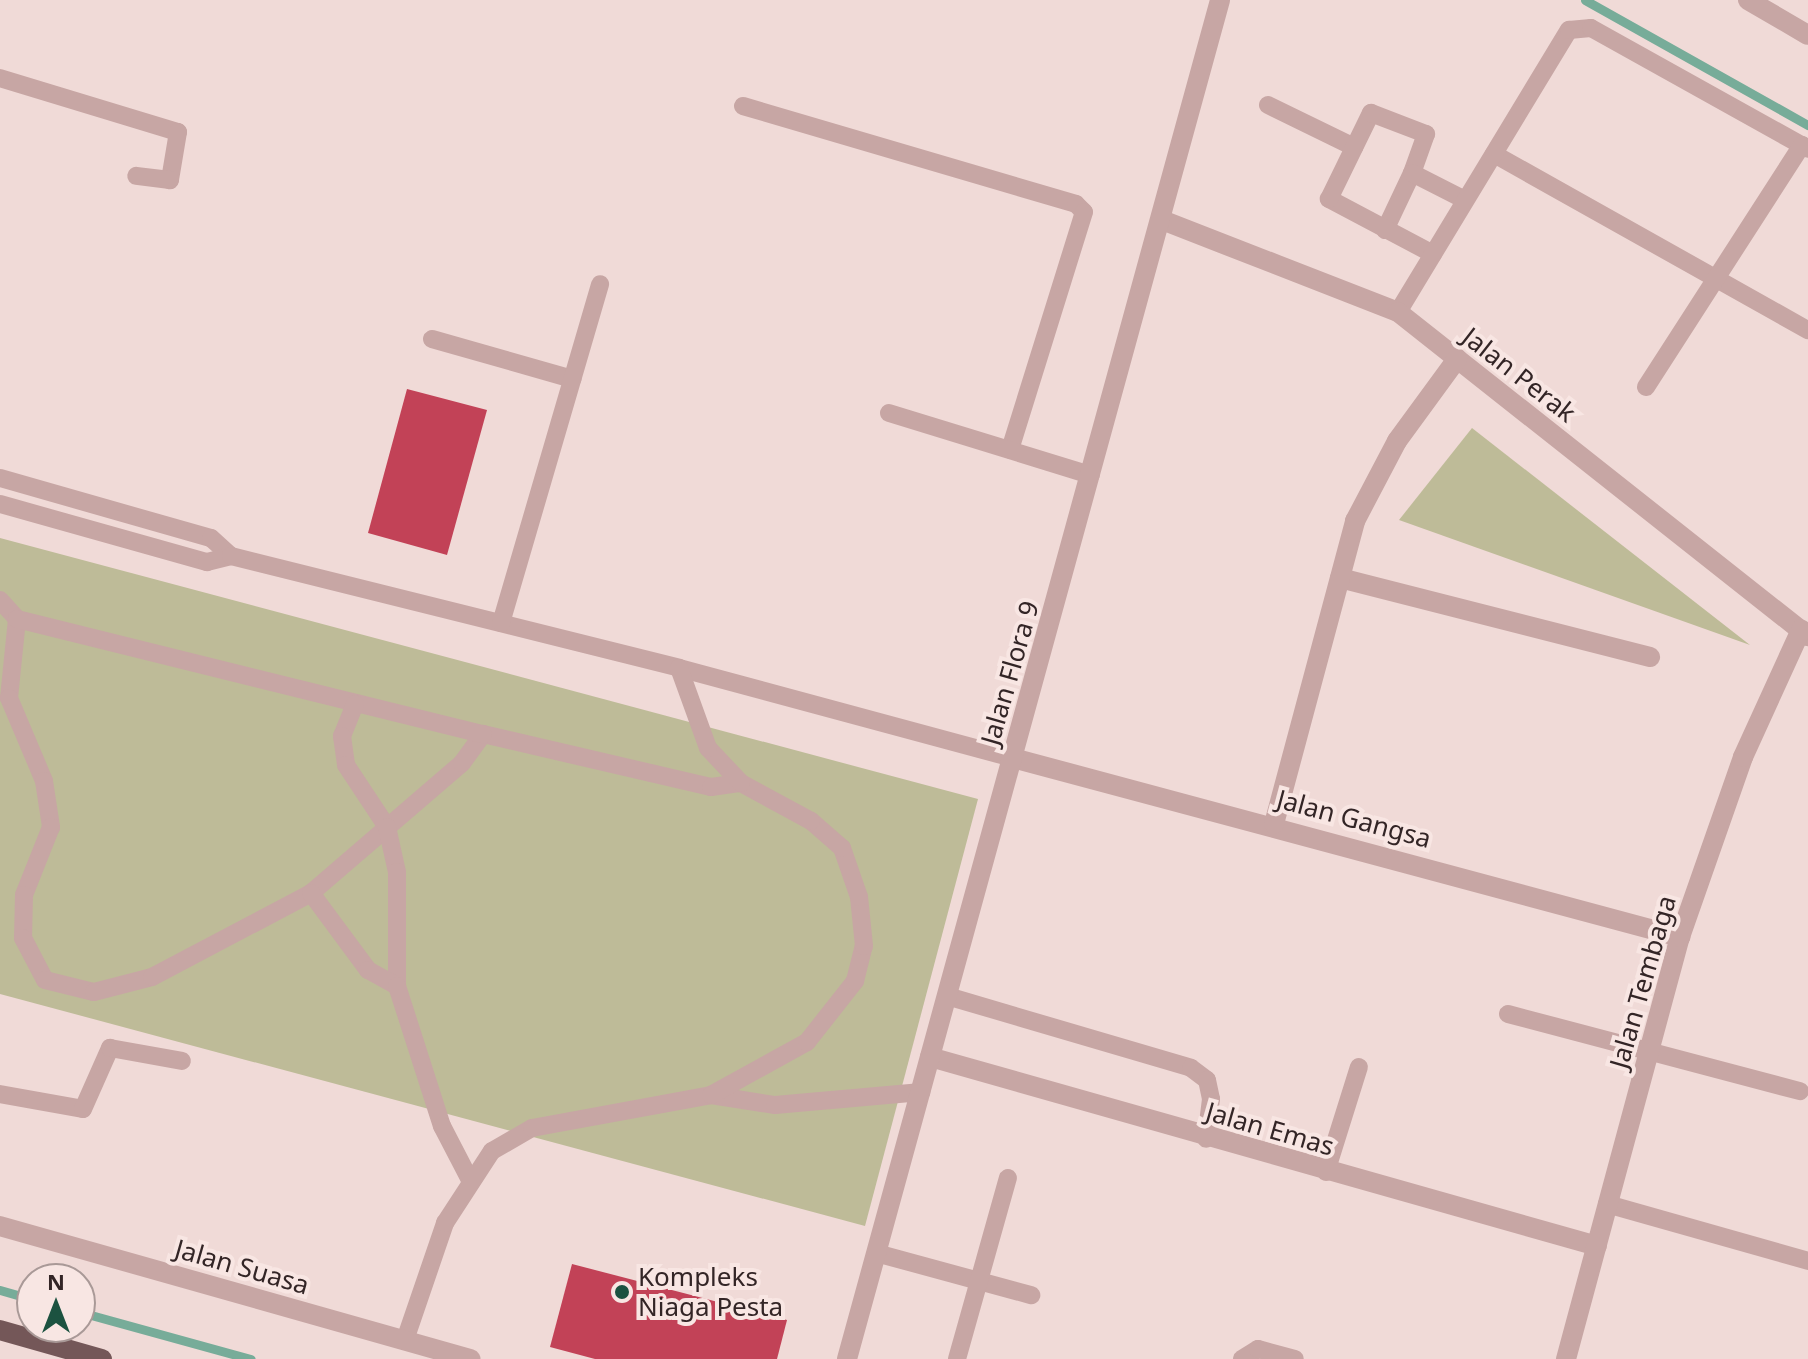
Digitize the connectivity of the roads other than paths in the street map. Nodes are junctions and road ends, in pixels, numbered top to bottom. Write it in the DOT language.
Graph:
graph roads {
  1 [pos="1220,0"];
  2 [pos="1748,0"];
  3 [pos="1808,35"];
  4 [pos="0,78"];
  5 [pos="1268,105"];
  6 [pos="743,106"];
  7 [pos="1354,147"];
  8 [pos="1805,147"];
  9 [pos="1494,154"];
  10 [pos="1412,173"];
  11 [pos="136,176"];
  12 [pos="1465,200"];
  13 [pos="1162,220"];
  14 [pos="1385,230"];
  15 [pos="1433,254"];
  16 [pos="1717,277"];
  17 [pos="600,284"];
  18 [pos="1398,312"];
  19 [pos="1808,330"];
  20 [pos="432,339"];
  21 [pos="1457,359"];
  22 [pos="572,379"];
  23 [pos="1646,387"];
  24 [pos="889,413"];
  25 [pos="1010,450"];
  26 [pos="1091,475"];
  27 [pos="0,478"];
  28 [pos="0,504"];
  29 [pos="231,556"];
  30 [pos="1340,578"];
  31 [pos="0,600"];
  32 [pos="17,619"];
  33 [pos="501,623"];
  34 [pos="1804,633"];
  35 [pos="1650,657"];
  36 [pos="679,668"];
  37 [pos="355,704"];
  38 [pos="483,734"];
  39 [pos="1013,758"];
  40 [pos="741,783"];
  41 [pos="1274,824"];
  42 [pos="387,827"];
  43 [pos="311,893"];
  44 [pos="1680,937"];
  45 [pos="397,986"];
  46 [pos="947,996"];
  47 [pos="1508,1014"];
  48 [pos="1648,1051"];
  49 [pos="930,1057"];
  50 [pos="182,1061"];
  51 [pos="1359,1067"];
  52 [pos="1800,1091"];
  53 [pos="921,1092"];
  54 [pos="0,1094"];
  55 [pos="711,1095"];
  56 [pos="1206,1139"];
  57 [pos="1326,1172"];
  58 [pos="1008,1178"];
  59 [pos="470,1180"];
  60 [pos="1607,1204"];
  61 [pos="0,1226"];
  62 [pos="1597,1246"];
  63 [pos="876,1253"];
  64 [pos="1808,1261"];
  65 [pos="979,1281"];
  66 [pos="1031,1295"];
  67 [pos="0,1330"];
  68 [pos="405,1340"];
  69 [pos="102,1359"];
  70 [pos="471,1359"];
  71 [pos="847,1359"];
  72 [pos="957,1359"];
  73 [pos="1242,1359"];
  74 [pos="1295,1359"];
  75 [pos="1566,1359"];
  1 -- 13 [label="street, Jalan Flora 9"];
  2 -- 3 [label="street"];
  4 -- 11 [label="lane"];
  5 -- 7 [label="lane"];
  6 -- 25 [label="lane"];
  7 -- 10 [label="lane"];
  7 -- 14 [label="lane"];
  8 -- 9 [label="lane"];
  8 -- 16 [label="lane"];
  9 -- 12 [label="lane"];
  9 -- 16 [label="lane"];
  10 -- 12 [label="lane"];
  10 -- 14 [label="lane"];
  12 -- 15 [label="lane"];
  13 -- 18 [label="street, Jalan Perak"];
  13 -- 26 [label="street, Jalan Flora 9"];
  14 -- 15 [label="lane"];
  15 -- 18 [label="lane"];
  16 -- 19 [label="lane"];
  16 -- 23 [label="lane"];
  17 -- 22 [label="lane"];
  18 -- 21 [label="street, Jalan Perak"];
  20 -- 22 [label="lane"];
  21 -- 30 [label="street"];
  21 -- 34 [label="street, Jalan Perak"];
  22 -- 33 [label="lane"];
  24 -- 25 [label="lane"];
  25 -- 26 [label="lane"];
  26 -- 39 [label="street, Jalan Flora 9"];
  27 -- 29 [label="lane"];
  28 -- 29 [label="lane"];
  29 -- 33 [label="lane"];
  30 -- 35 [label="street"];
  30 -- 41 [label="street"];
  31 -- 32 [label="lane"];
  32 -- 37 [label="lane"];
  32 -- 43 [label="lane"];
  33 -- 36 [label="lane"];
  34 -- 44 [label="street, Jalan Tembaga"];
  36 -- 39 [label="lane"];
  36 -- 40 [label="lane"];
  37 -- 38 [label="lane"];
  37 -- 42 [label="lane"];
  38 -- 40 [label="lane"];
  38 -- 42 [label="lane"];
  39 -- 41 [label="street, Jalan Gangsa"];
  39 -- 46 [label="street, Jalan Flora 9"];
  40 -- 55 [label="lane"];
  41 -- 44 [label="street, Jalan Gangsa"];
  42 -- 43 [label="lane"];
  42 -- 45 [label="lane"];
  43 -- 45 [label="lane"];
  44 -- 48 [label="street, Jalan Tembaga"];
  45 -- 59 [label="lane"];
  46 -- 49 [label="street, Jalan Flora 9"];
  46 -- 56 [label="lane"];
  47 -- 48 [label="lane"];
  48 -- 52 [label="lane"];
  48 -- 60 [label="street, Jalan Tembaga"];
  49 -- 53 [label="street, Jalan Flora 9"];
  49 -- 56 [label="street, Jalan Emas"];
  50 -- 54 [label="lane"];
  51 -- 57 [label="lane"];
  53 -- 55 [label="lane"];
  53 -- 63 [label="street, Jalan Flora 9"];
  55 -- 59 [label="lane"];
  56 -- 57 [label="street, Jalan Emas"];
  57 -- 62 [label="street, Jalan Emas"];
  58 -- 65 [label="lane"];
  59 -- 68 [label="lane"];
  60 -- 62 [label="street, Jalan Tembaga"];
  60 -- 64 [label="lane"];
  61 -- 68 [label="street, Jalan Suasa"];
  62 -- 75 [label="street, Jalan Tembaga"];
  63 -- 65 [label="lane"];
  63 -- 71 [label="street, Jalan Flora 9"];
  65 -- 66 [label="lane"];
  65 -- 72 [label="lane"];
  67 -- 69 [label="main road"];
  68 -- 70 [label="street, Jalan Suasa"];
  73 -- 74 [label="lane"];
}
